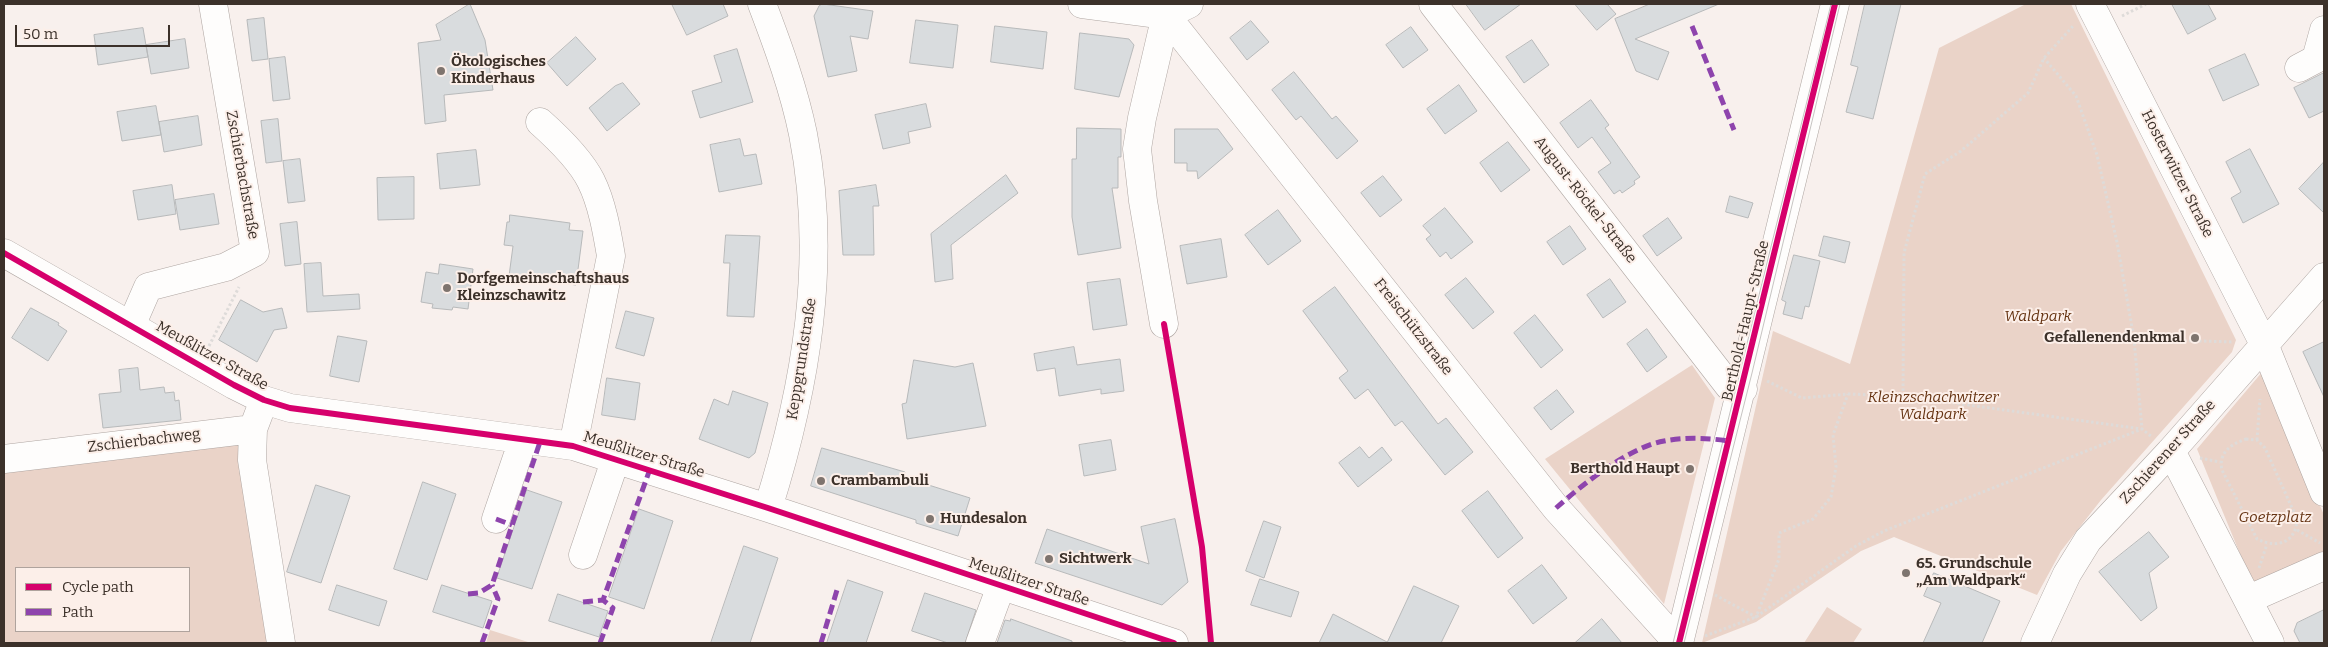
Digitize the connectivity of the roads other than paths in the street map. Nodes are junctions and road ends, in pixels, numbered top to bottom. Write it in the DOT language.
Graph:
graph roads {
  1 [pos="213,4"];
  2 [pos="762,4"];
  3 [pos="1082,4"];
  4 [pos="1433,4"];
  5 [pos="1835,4"];
  6 [pos="2091,5"];
  7 [pos="1171,8"];
  8 [pos="2324,30"];
  9 [pos="2299,68"];
  10 [pos="540,122"];
  11 [pos="4,253"];
  12 [pos="2324,276"];
  13 [pos="1164,324"];
  14 [pos="131,326"];
  15 [pos="2264,344"];
  16 [pos="1756,385"];
  17 [pos="264,400"];
  18 [pos="253,429"];
  19 [pos="523,440"];
  20 [pos="573,446"];
  21 [pos="2171,451"];
  22 [pos="616,458"];
  23 [pos="4,459"];
  24 [pos="2324,492"];
  25 [pos="768,508"];
  26 [pos="496,519"];
  27 [pos="583,555"];
  28 [pos="2324,566"];
  29 [pos="1001,586"];
  30 [pos="2249,599"];
  31 [pos="1687,641"];
  32 [pos="281,643"];
  33 [pos="980,643"];
  34 [pos="1174,643"];
  35 [pos="2035,643"];
  36 [pos="2270,643"];
  1 -- 14 [label="street, Zschierbachstraße"];
  2 -- 25 [label="street, Keppgrundstraße"];
  3 -- 7 [label="street"];
  4 -- 16 [label="street, August-Röckel-Straße"];
  5 -- 16 [label="street, Berthold-Haupt-Straße"];
  6 -- 15 [label="street, Hosterwitzer Straße"];
  7 -- 13 [label="street"];
  7 -- 31 [label="street, Freischützstraße"];
  8 -- 9 [label="street"];
  10 -- 20 [label="street"];
  11 -- 14 [label="street, Meußlitzer Straße"];
  12 -- 15 [label="street, Zschierener Straße"];
  14 -- 17 [label="street, Meußlitzer Straße"];
  15 -- 21 [label="street, Zschierener Straße"];
  15 -- 24 [label="street"];
  16 -- 31 [label="street, Berthold-Haupt-Straße"];
  17 -- 18 [label="street"];
  17 -- 19 [label="street, Meußlitzer Straße"];
  18 -- 23 [label="street, Zschierbachweg"];
  18 -- 32 [label="street"];
  19 -- 20 [label="street, Meußlitzer Straße"];
  19 -- 26 [label="street"];
  20 -- 22 [label="street, Meußlitzer Straße"];
  21 -- 30 [label="street"];
  21 -- 35 [label="street, Zschierener Straße"];
  22 -- 25 [label="street, Meußlitzer Straße"];
  22 -- 27 [label="street"];
  25 -- 29 [label="street, Meußlitzer Straße"];
  28 -- 30 [label="street"];
  29 -- 33 [label="street"];
  29 -- 34 [label="street, Meußlitzer Straße"];
  30 -- 36 [label="street"];
}
